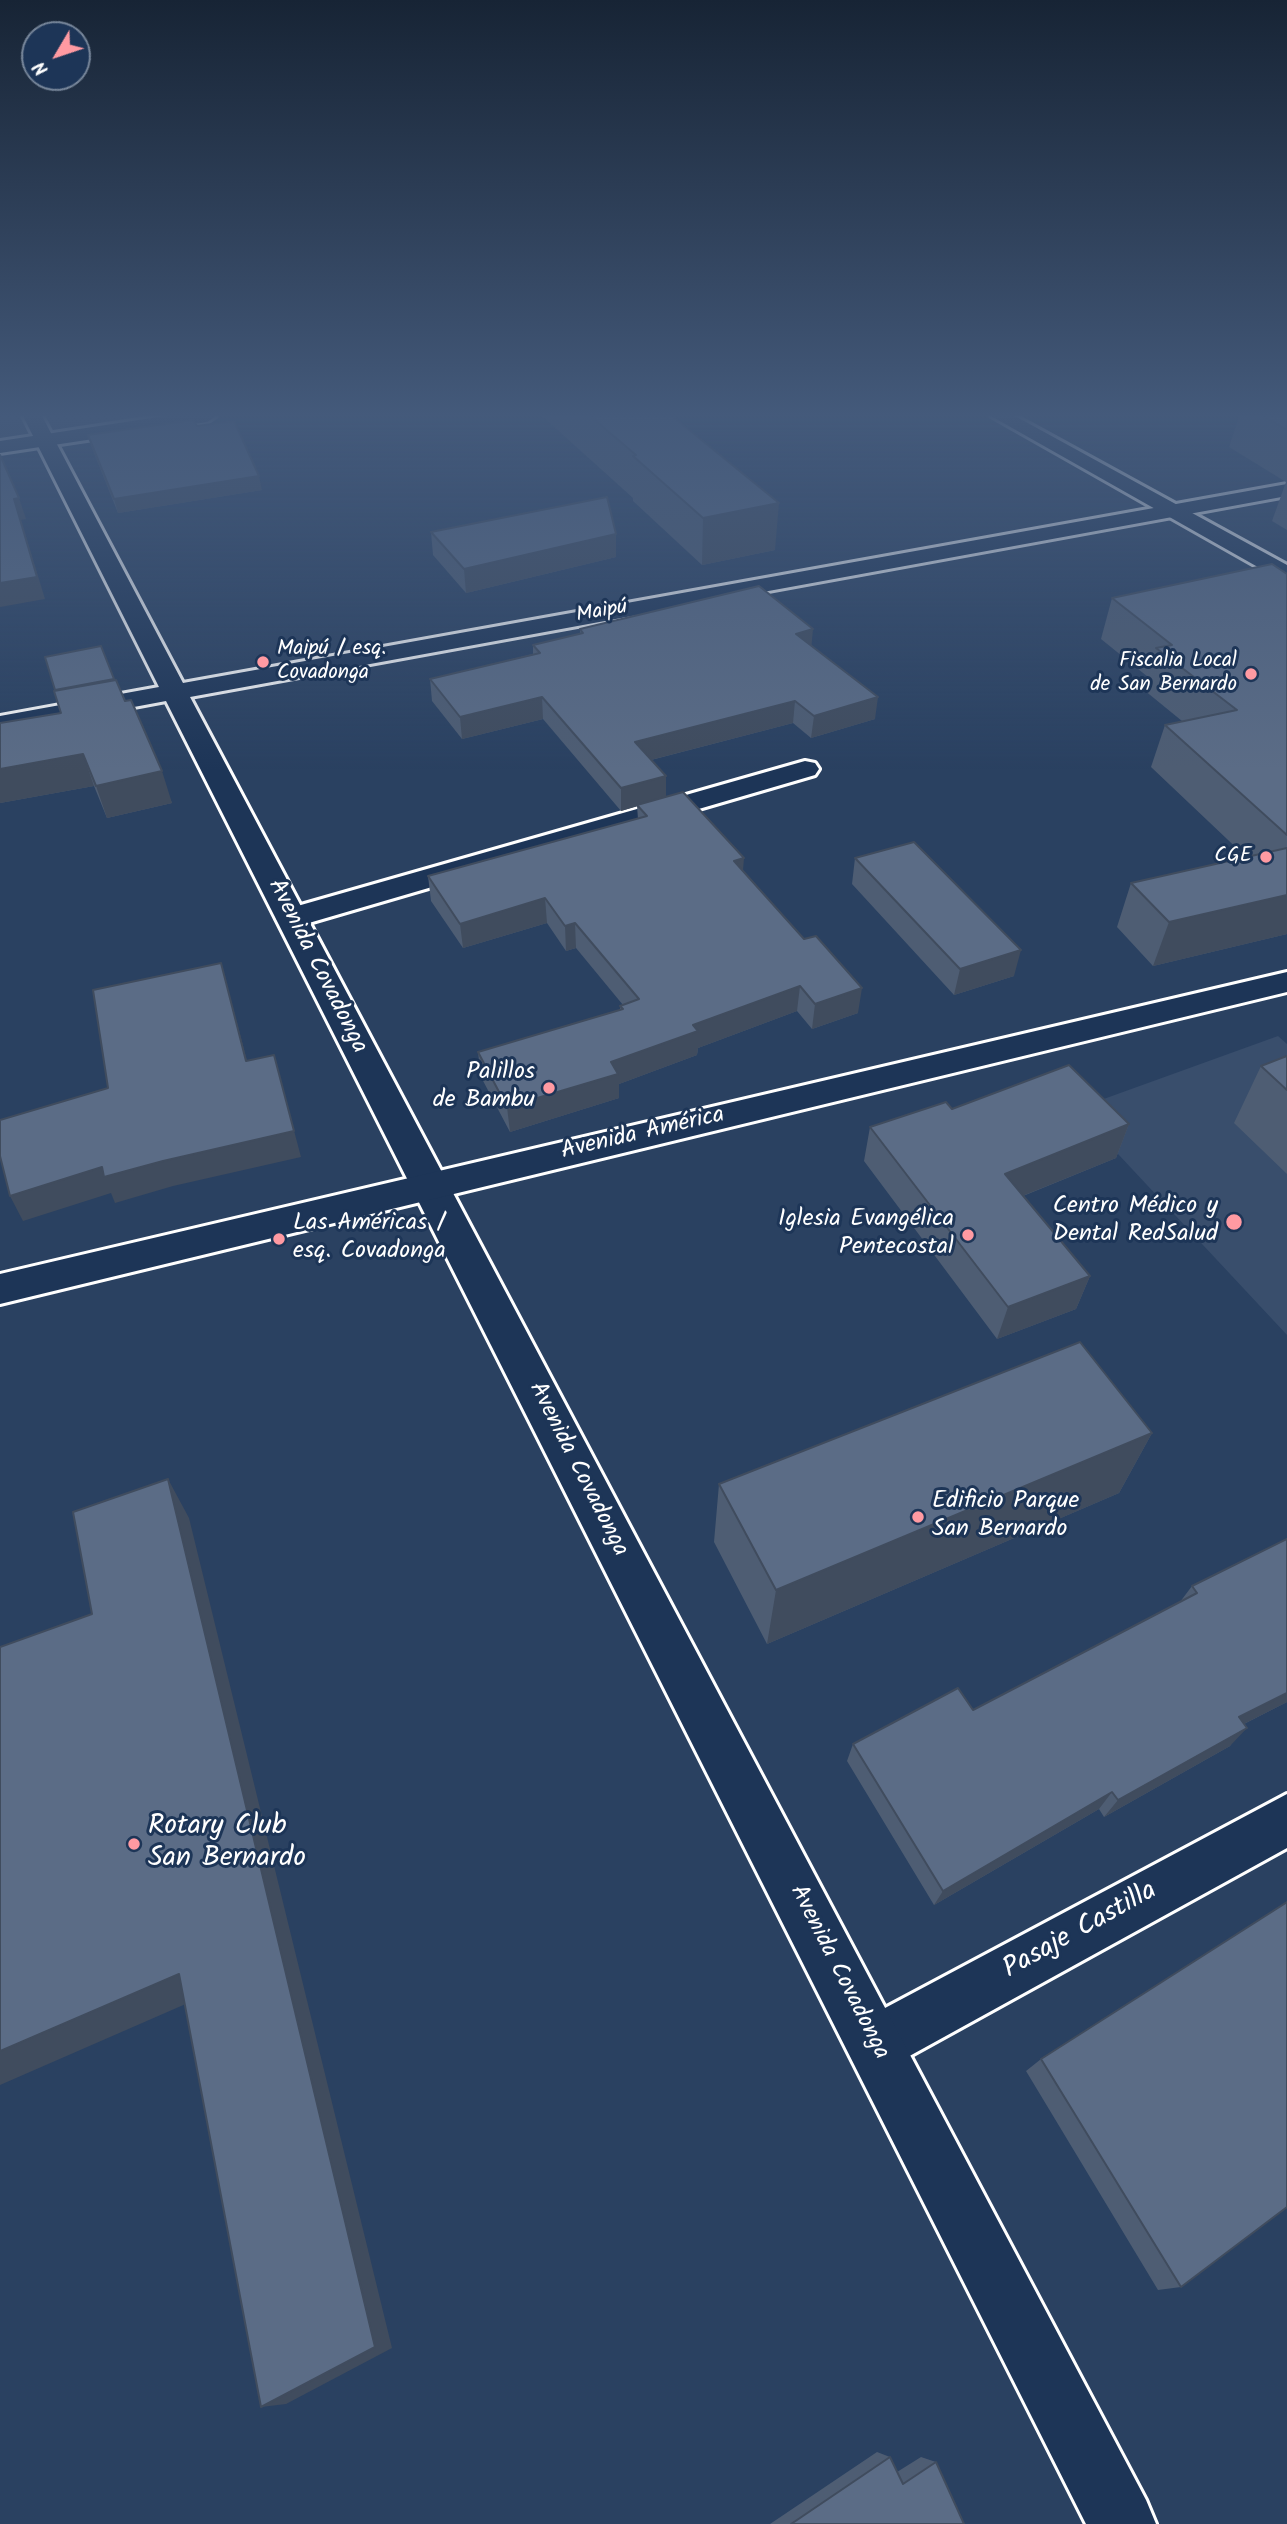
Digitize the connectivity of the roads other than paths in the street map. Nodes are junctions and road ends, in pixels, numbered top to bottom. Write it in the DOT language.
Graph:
graph roads {
  1 [pos="92,534"];
  2 [pos="1040,534"];
  3 [pos="1213,534"];
  4 [pos="1287,574"];
  5 [pos="174,692"];
  6 [pos="0,724"];
  7 [pos="805,769"];
  8 [pos="291,918"];
  9 [pos="1287,982"];
  10 [pos="430,1186"];
  11 [pos="0,1289"];
  12 [pos="1287,1820"];
  13 [pos="875,2045"];
  14 [pos="1122,2524"];
  1 -- 5 [label="street, Avenida Covadonga"];
  2 -- 5 [label="street, Maipú"];
  3 -- 4 [label="street"];
  5 -- 6 [label="street, Maipú"];
  5 -- 8 [label="street, Avenida Covadonga"];
  7 -- 8 [label="street"];
  8 -- 10 [label="street, Avenida Covadonga"];
  9 -- 10 [label="street, Avenida América"];
  10 -- 11 [label="street, Avenida América"];
  10 -- 13 [label="street, Avenida Covadonga"];
  12 -- 13 [label="street, Pasaje Castilla"];
  13 -- 14 [label="street, Avenida Covadonga"];
}
